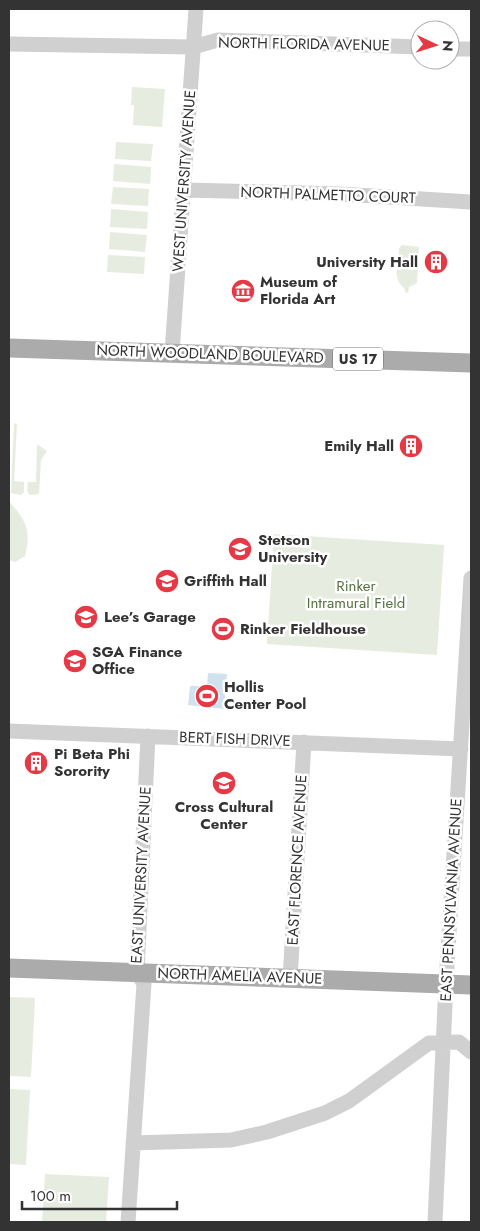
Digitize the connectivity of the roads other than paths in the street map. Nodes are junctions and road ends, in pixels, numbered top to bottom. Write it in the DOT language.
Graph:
graph roads {
  1 [pos="196,9"];
  2 [pos="9,44"];
  3 [pos="193,47"];
  4 [pos="410,47"];
  5 [pos="184,190"];
  6 [pos="471,202"];
  7 [pos="9,348"];
  8 [pos="172,353"];
  9 [pos="471,363"];
  10 [pos="471,578"];
  11 [pos="9,731"];
  12 [pos="148,736"];
  13 [pos="304,742"];
  14 [pos="460,749"];
  15 [pos="9,968"];
  16 [pos="137,972"];
  17 [pos="290,978"];
  18 [pos="446,983"];
  19 [pos="471,985"];
  20 [pos="443,1043"];
  21 [pos="471,1052"];
  22 [pos="133,1143"];
  23 [pos="128,1222"];
  24 [pos="435,1222"];
  1 -- 3 [label="street, WEST UNIVERSITY AVENUE"];
  2 -- 3 [label="street, NORTH FLORIDA AVENUE"];
  3 -- 4 [label="street, NORTH FLORIDA AVENUE"];
  3 -- 5 [label="street, WEST UNIVERSITY AVENUE"];
  5 -- 6 [label="street, NORTH PALMETTO COURT"];
  5 -- 8 [label="street, WEST UNIVERSITY AVENUE"];
  7 -- 8 [label="main road, NORTH WOODLAND BOULEVARD / US 17"];
  8 -- 9 [label="main road, NORTH WOODLAND BOULEVARD / US 17"];
  10 -- 14 [label="street, EAST PENNSYLVANIA AVENUE"];
  11 -- 12 [label="street, BERT FISH DRIVE"];
  12 -- 13 [label="street, BERT FISH DRIVE"];
  12 -- 16 [label="street, EAST UNIVERSITY AVENUE"];
  13 -- 14 [label="street, BERT FISH DRIVE"];
  13 -- 17 [label="street, EAST FLORENCE AVENUE"];
  14 -- 18 [label="street, EAST PENNSYLVANIA AVENUE"];
  15 -- 16 [label="main road, NORTH AMELIA AVENUE"];
  16 -- 17 [label="main road, NORTH AMELIA AVENUE"];
  16 -- 22 [label="street, EAST UNIVERSITY AVENUE"];
  17 -- 18 [label="main road, NORTH AMELIA AVENUE"];
  18 -- 19 [label="main road, NORTH AMELIA AVENUE"];
  18 -- 20 [label="street, EAST PENNSYLVANIA AVENUE"];
  20 -- 21 [label="street"];
  20 -- 22 [label="street"];
  20 -- 24 [label="street, EAST PENNSYLVANIA AVENUE"];
  22 -- 23 [label="street, EAST UNIVERSITY AVENUE"];
}
